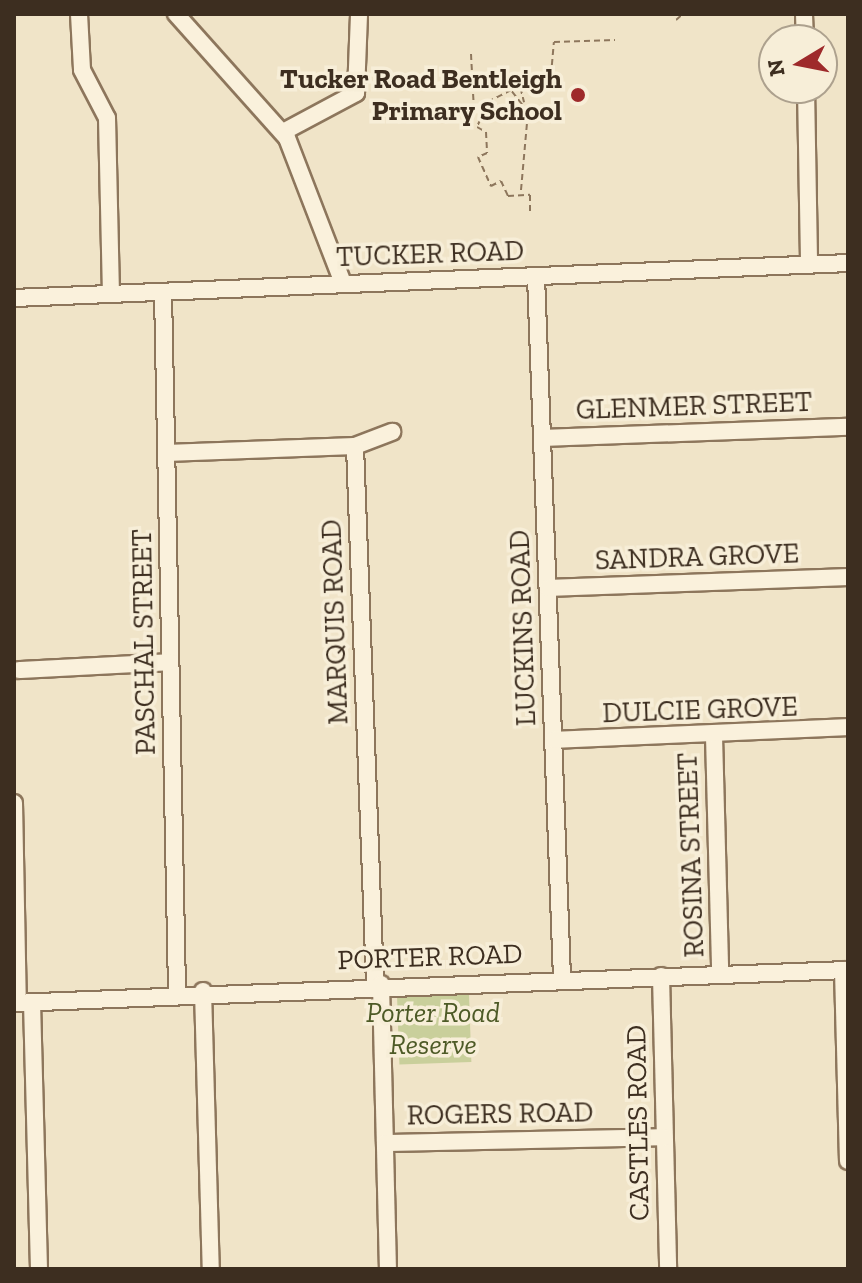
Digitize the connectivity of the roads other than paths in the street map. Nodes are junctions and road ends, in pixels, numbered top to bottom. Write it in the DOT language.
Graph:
graph roads {
  1 [pos="79,14"];
  2 [pos="176,14"];
  3 [pos="359,14"];
  4 [pos="806,104"];
  5 [pos="283,132"];
  6 [pos="848,263"];
  7 [pos="809,264"];
  8 [pos="536,276"];
  9 [pos="343,283"];
  10 [pos="163,292"];
  11 [pos="111,294"];
  12 [pos="14,298"];
  13 [pos="848,427"];
  14 [pos="392,432"];
  15 [pos="542,438"];
  16 [pos="355,446"];
  17 [pos="166,453"];
  18 [pos="848,577"];
  19 [pos="548,588"];
  20 [pos="170,662"];
  21 [pos="16,670"];
  22 [pos="848,727"];
  23 [pos="714,736"];
  24 [pos="554,740"];
  25 [pos="14,803"];
  26 [pos="846,970"];
  27 [pos="720,973"];
  28 [pos="661,976"];
  29 [pos="562,978"];
  30 [pos="378,984"];
  31 [pos="203,991"];
  32 [pos="177,992"];
  33 [pos="21,1003"];
  34 [pos="664,1137"];
  35 [pos="385,1143"];
  36 [pos="848,1161"];
  37 [pos="39,1269"];
  38 [pos="211,1269"];
  39 [pos="388,1269"];
  40 [pos="668,1269"];
  1 -- 11 [label="street"];
  2 -- 5 [label="street"];
  3 -- 5 [label="street"];
  4 -- 7 [label="street"];
  5 -- 9 [label="street"];
  6 -- 7 [label="street, TUCKER ROAD"];
  7 -- 8 [label="street, TUCKER ROAD"];
  8 -- 9 [label="street, TUCKER ROAD"];
  8 -- 15 [label="street, LUCKINS ROAD"];
  9 -- 10 [label="street, TUCKER ROAD"];
  10 -- 11 [label="street, TUCKER ROAD"];
  10 -- 17 [label="street, PASCHAL STREET"];
  11 -- 12 [label="street, TUCKER ROAD"];
  13 -- 15 [label="street, GLENMER STREET"];
  14 -- 16 [label="street"];
  15 -- 19 [label="street, LUCKINS ROAD"];
  16 -- 17 [label="street"];
  16 -- 30 [label="street, MARQUIS ROAD"];
  17 -- 20 [label="street, PASCHAL STREET"];
  18 -- 19 [label="street, SANDRA GROVE"];
  19 -- 24 [label="street, LUCKINS ROAD"];
  20 -- 21 [label="street"];
  20 -- 32 [label="street, PASCHAL STREET"];
  22 -- 23 [label="street, DULCIE GROVE"];
  23 -- 24 [label="street, DULCIE GROVE"];
  23 -- 27 [label="street, ROSINA STREET"];
  24 -- 29 [label="street, LUCKINS ROAD"];
  25 -- 33 [label="street"];
  26 -- 27 [label="street, PORTER ROAD"];
  26 -- 36 [label="street"];
  27 -- 28 [label="street, PORTER ROAD"];
  28 -- 29 [label="street, PORTER ROAD"];
  28 -- 34 [label="street, CASTLES ROAD"];
  29 -- 30 [label="street, PORTER ROAD"];
  30 -- 31 [label="street, PORTER ROAD"];
  30 -- 35 [label="street, MARQUIS ROAD"];
  31 -- 32 [label="street, PORTER ROAD"];
  31 -- 38 [label="street"];
  32 -- 33 [label="street, PORTER ROAD"];
  33 -- 37 [label="street"];
  34 -- 35 [label="street, ROGERS ROAD"];
  34 -- 40 [label="street, CASTLES ROAD"];
  35 -- 39 [label="street, MARQUIS ROAD"];
}
